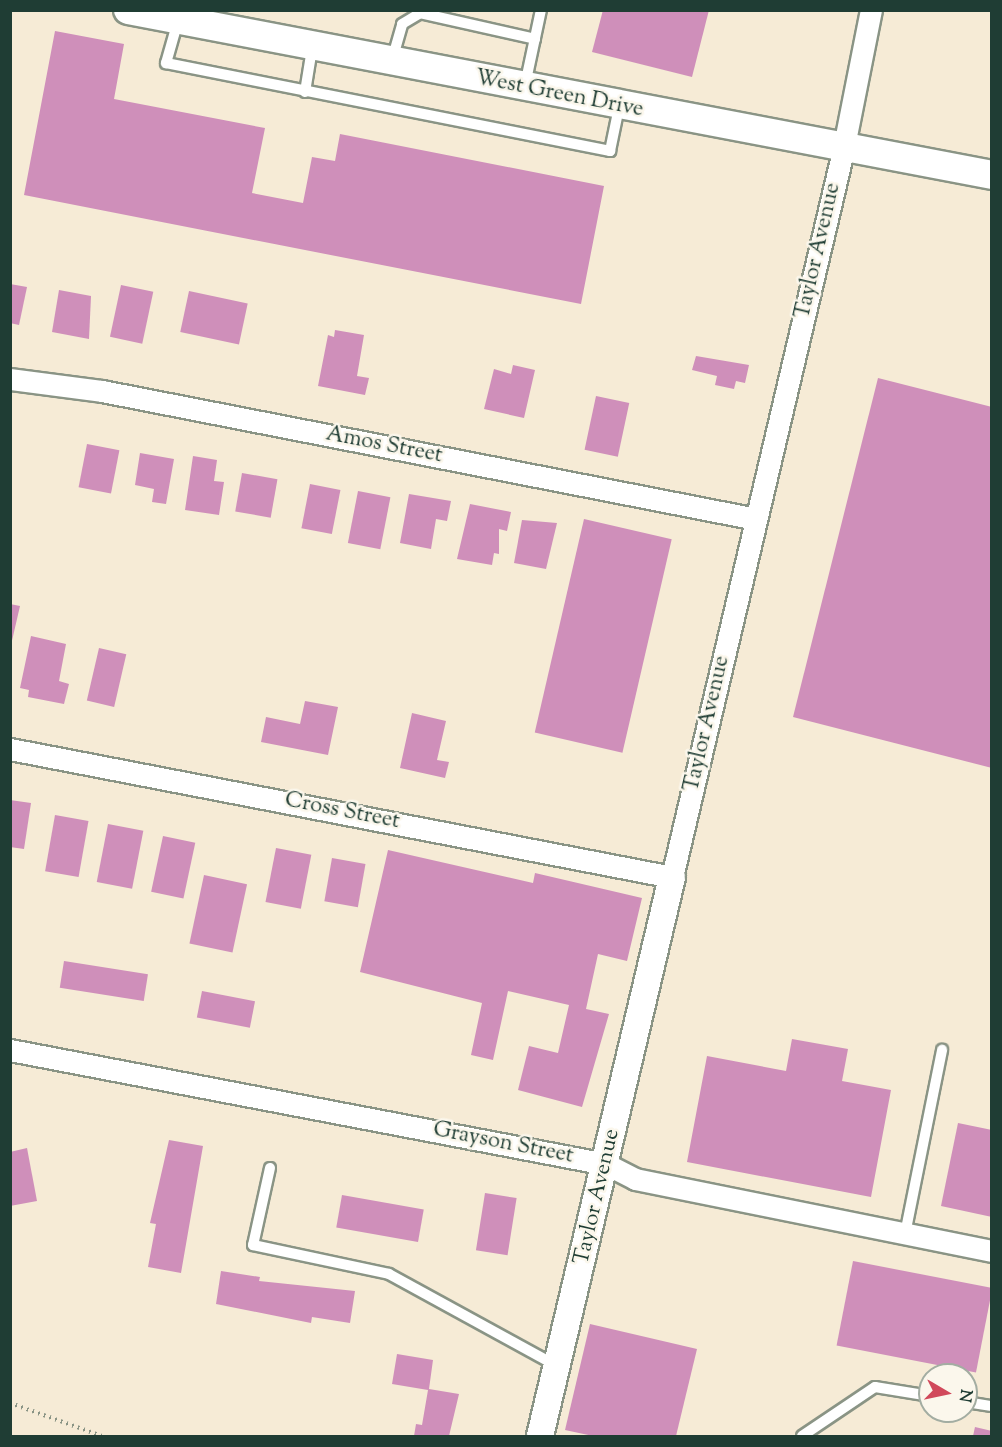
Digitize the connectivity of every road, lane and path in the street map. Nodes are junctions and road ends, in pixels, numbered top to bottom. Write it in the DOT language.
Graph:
graph roads {
  1 [pos="128,10"];
  2 [pos="541,10"];
  3 [pos="871,10"];
  4 [pos="178,21"];
  5 [pos="535,39"];
  6 [pos="312,49"];
  7 [pos="392,63"];
  8 [pos="524,88"];
  9 [pos="305,92"];
  10 [pos="619,107"];
  11 [pos="843,151"];
  12 [pos="992,175"];
  13 [pos="10,379"];
  14 [pos="756,519"];
  15 [pos="10,749"];
  16 [pos="672,877"];
  17 [pos="10,1050"];
  18 [pos="942,1050"];
  19 [pos="606,1164"];
  20 [pos="270,1168"];
  21 [pos="905,1234"];
  22 [pos="992,1251"];
  23 [pos="557,1366"];
  24 [pos="918,1394"];
  25 [pos="10,1403"];
  26 [pos="102,1437"];
  27 [pos="540,1437"];
  28 [pos="802,1437"];
  1 -- 4 [label="main road, West Green Drive"];
  2 -- 5 [label="lane"];
  3 -- 11 [label="street, Taylor Avenue"];
  4 -- 6 [label="main road, West Green Drive"];
  4 -- 9 [label="lane"];
  5 -- 7 [label="lane"];
  5 -- 8 [label="lane"];
  6 -- 7 [label="main road, West Green Drive"];
  6 -- 9 [label="lane"];
  7 -- 8 [label="main road, West Green Drive"];
  8 -- 10 [label="main road, West Green Drive"];
  9 -- 10 [label="lane"];
  10 -- 11 [label="main road, West Green Drive"];
  11 -- 12 [label="main road, West Green Drive"];
  11 -- 14 [label="street, Taylor Avenue"];
  13 -- 14 [label="street, Amos Street"];
  14 -- 16 [label="street, Taylor Avenue"];
  15 -- 16 [label="street, Cross Street"];
  16 -- 19 [label="street, Taylor Avenue"];
  17 -- 19 [label="street, Grayson Street"];
  18 -- 21 [label="lane"];
  19 -- 21 [label="street, Grayson Street"];
  19 -- 23 [label="street, Taylor Avenue"];
  20 -- 23 [label="lane"];
  21 -- 22 [label="street, Grayson Street"];
  23 -- 27 [label="street, Taylor Avenue"];
  24 -- 28 [label="lane"];
  25 -- 26 [label="path"];
}
